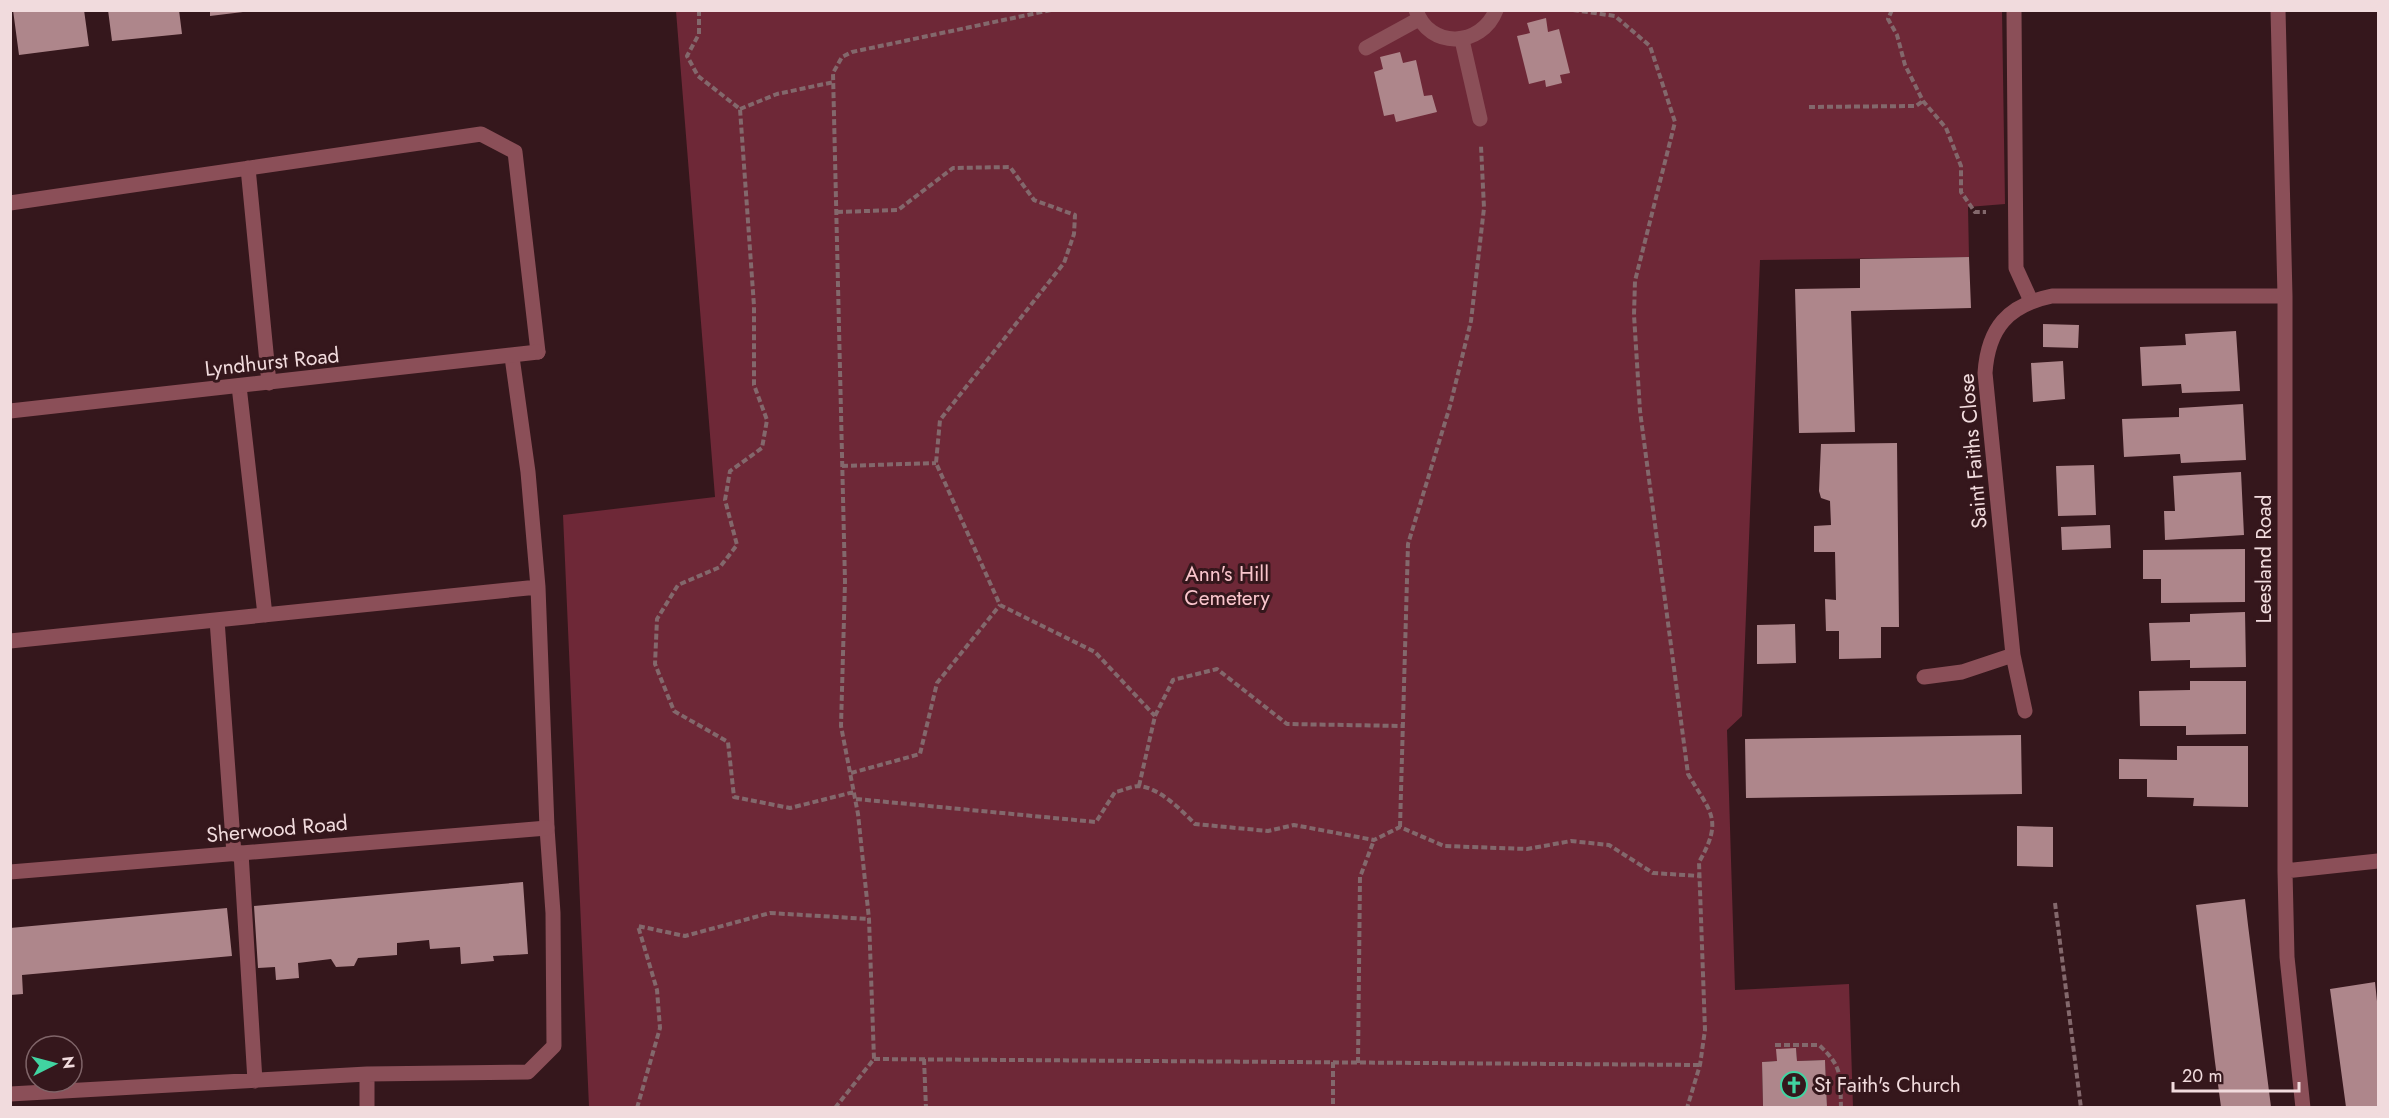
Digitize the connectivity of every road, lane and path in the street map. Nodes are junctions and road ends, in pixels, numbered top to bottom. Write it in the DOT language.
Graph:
graph roads {
  1 [pos="699,10"];
  2 [pos="1051,10"];
  3 [pos="1496,10"];
  4 [pos="1573,10"];
  5 [pos="1892,10"];
  6 [pos="2014,10"];
  7 [pos="2278,10"];
  8 [pos="1417,15"];
  9 [pos="1462,40"];
  10 [pos="1365,48"];
  11 [pos="834,82"];
  12 [pos="1923,100"];
  13 [pos="1809,107"];
  14 [pos="740,109"];
  15 [pos="1480,118"];
  16 [pos="248,168"];
  17 [pos="10,203"];
  18 [pos="837,212"];
  19 [pos="2015,212"];
  20 [pos="2285,296"];
  21 [pos="2031,301"];
  22 [pos="512,357"];
  23 [pos="269,383"];
  24 [pos="239,386"];
  25 [pos="10,411"];
  26 [pos="936,463"];
  27 [pos="842,466"];
  28 [pos="538,587"];
  29 [pos="1000,605"];
  30 [pos="265,615"];
  31 [pos="217,620"];
  32 [pos="10,641"];
  33 [pos="2013,654"];
  34 [pos="1924,677"];
  35 [pos="2025,711"];
  36 [pos="1155,716"];
  37 [pos="1403,726"];
  38 [pos="851,773"];
  39 [pos="1139,786"];
  40 [pos="854,792"];
  41 [pos="856,799"];
  42 [pos="1400,827"];
  43 [pos="547,828"];
  44 [pos="1374,840"];
  45 [pos="237,853"];
  46 [pos="2379,861"];
  47 [pos="2285,871"];
  48 [pos="10,872"];
  49 [pos="1700,876"];
  50 [pos="2055,903"];
  51 [pos="869,919"];
  52 [pos="1775,1045"];
  53 [pos="874,1059"];
  54 [pos="924,1059"];
  55 [pos="1333,1062"];
  56 [pos="1358,1063"];
  57 [pos="1700,1065"];
  58 [pos="367,1074"];
  59 [pos="255,1081"];
  60 [pos="10,1094"];
  61 [pos="367,1107"];
  62 [pos="637,1107"];
  63 [pos="836,1107"];
  64 [pos="926,1107"];
  65 [pos="1334,1107"];
  66 [pos="1688,1107"];
  67 [pos="1841,1107"];
  68 [pos="2081,1107"];
  69 [pos="2303,1107"];
  1 -- 14 [label="path"];
  2 -- 11 [label="path"];
  3 -- 9 [label="street"];
  4 -- 49 [label="path"];
  5 -- 12 [label="path"];
  6 -- 19 [label="street"];
  7 -- 20 [label="street, Leesland Road"];
  8 -- 9 [label="street"];
  8 -- 10 [label="street"];
  9 -- 15 [label="street"];
  11 -- 14 [label="path"];
  11 -- 18 [label="path"];
  12 -- 13 [label="path"];
  12 -- 19 [label="path"];
  14 -- 40 [label="path"];
  15 -- 37 [label="path"];
  16 -- 17 [label="street"];
  16 -- 22 [label="street, Lyndhurst Road"];
  16 -- 23 [label="street"];
  18 -- 26 [label="path"];
  18 -- 27 [label="path"];
  19 -- 21 [label="street"];
  20 -- 21 [label="street, Saint Faiths Close"];
  20 -- 47 [label="street, Leesland Road"];
  21 -- 33 [label="street, Saint Faiths Close"];
  22 -- 23 [label="street, Lyndhurst Road"];
  22 -- 28 [label="street"];
  23 -- 24 [label="street, Lyndhurst Road"];
  24 -- 25 [label="street, Lyndhurst Road"];
  24 -- 30 [label="street"];
  26 -- 27 [label="path"];
  26 -- 29 [label="path"];
  27 -- 38 [label="path"];
  28 -- 30 [label="street"];
  28 -- 43 [label="street"];
  29 -- 36 [label="path"];
  29 -- 38 [label="path"];
  30 -- 31 [label="street"];
  31 -- 32 [label="street"];
  31 -- 45 [label="street"];
  33 -- 34 [label="street"];
  33 -- 35 [label="street, Saint Faiths Close"];
  36 -- 37 [label="path"];
  36 -- 39 [label="path"];
  37 -- 42 [label="path"];
  38 -- 40 [label="path"];
  39 -- 41 [label="path"];
  39 -- 44 [label="path"];
  40 -- 41 [label="path"];
  41 -- 51 [label="path"];
  42 -- 44 [label="path"];
  42 -- 49 [label="path"];
  43 -- 45 [label="street, Sherwood Road"];
  43 -- 58 [label="street"];
  44 -- 56 [label="path"];
  45 -- 48 [label="street, Sherwood Road"];
  45 -- 59 [label="street"];
  46 -- 47 [label="street"];
  47 -- 69 [label="street, Leesland Road"];
  49 -- 57 [label="path"];
  50 -- 68 [label="path"];
  51 -- 53 [label="path"];
  51 -- 62 [label="path"];
  52 -- 67 [label="path"];
  53 -- 54 [label="path"];
  53 -- 63 [label="path"];
  54 -- 55 [label="path"];
  54 -- 64 [label="path"];
  55 -- 56 [label="path"];
  55 -- 65 [label="path"];
  56 -- 57 [label="path"];
  57 -- 66 [label="path"];
  58 -- 59 [label="street"];
  58 -- 61 [label="street"];
  59 -- 60 [label="street"];
}
